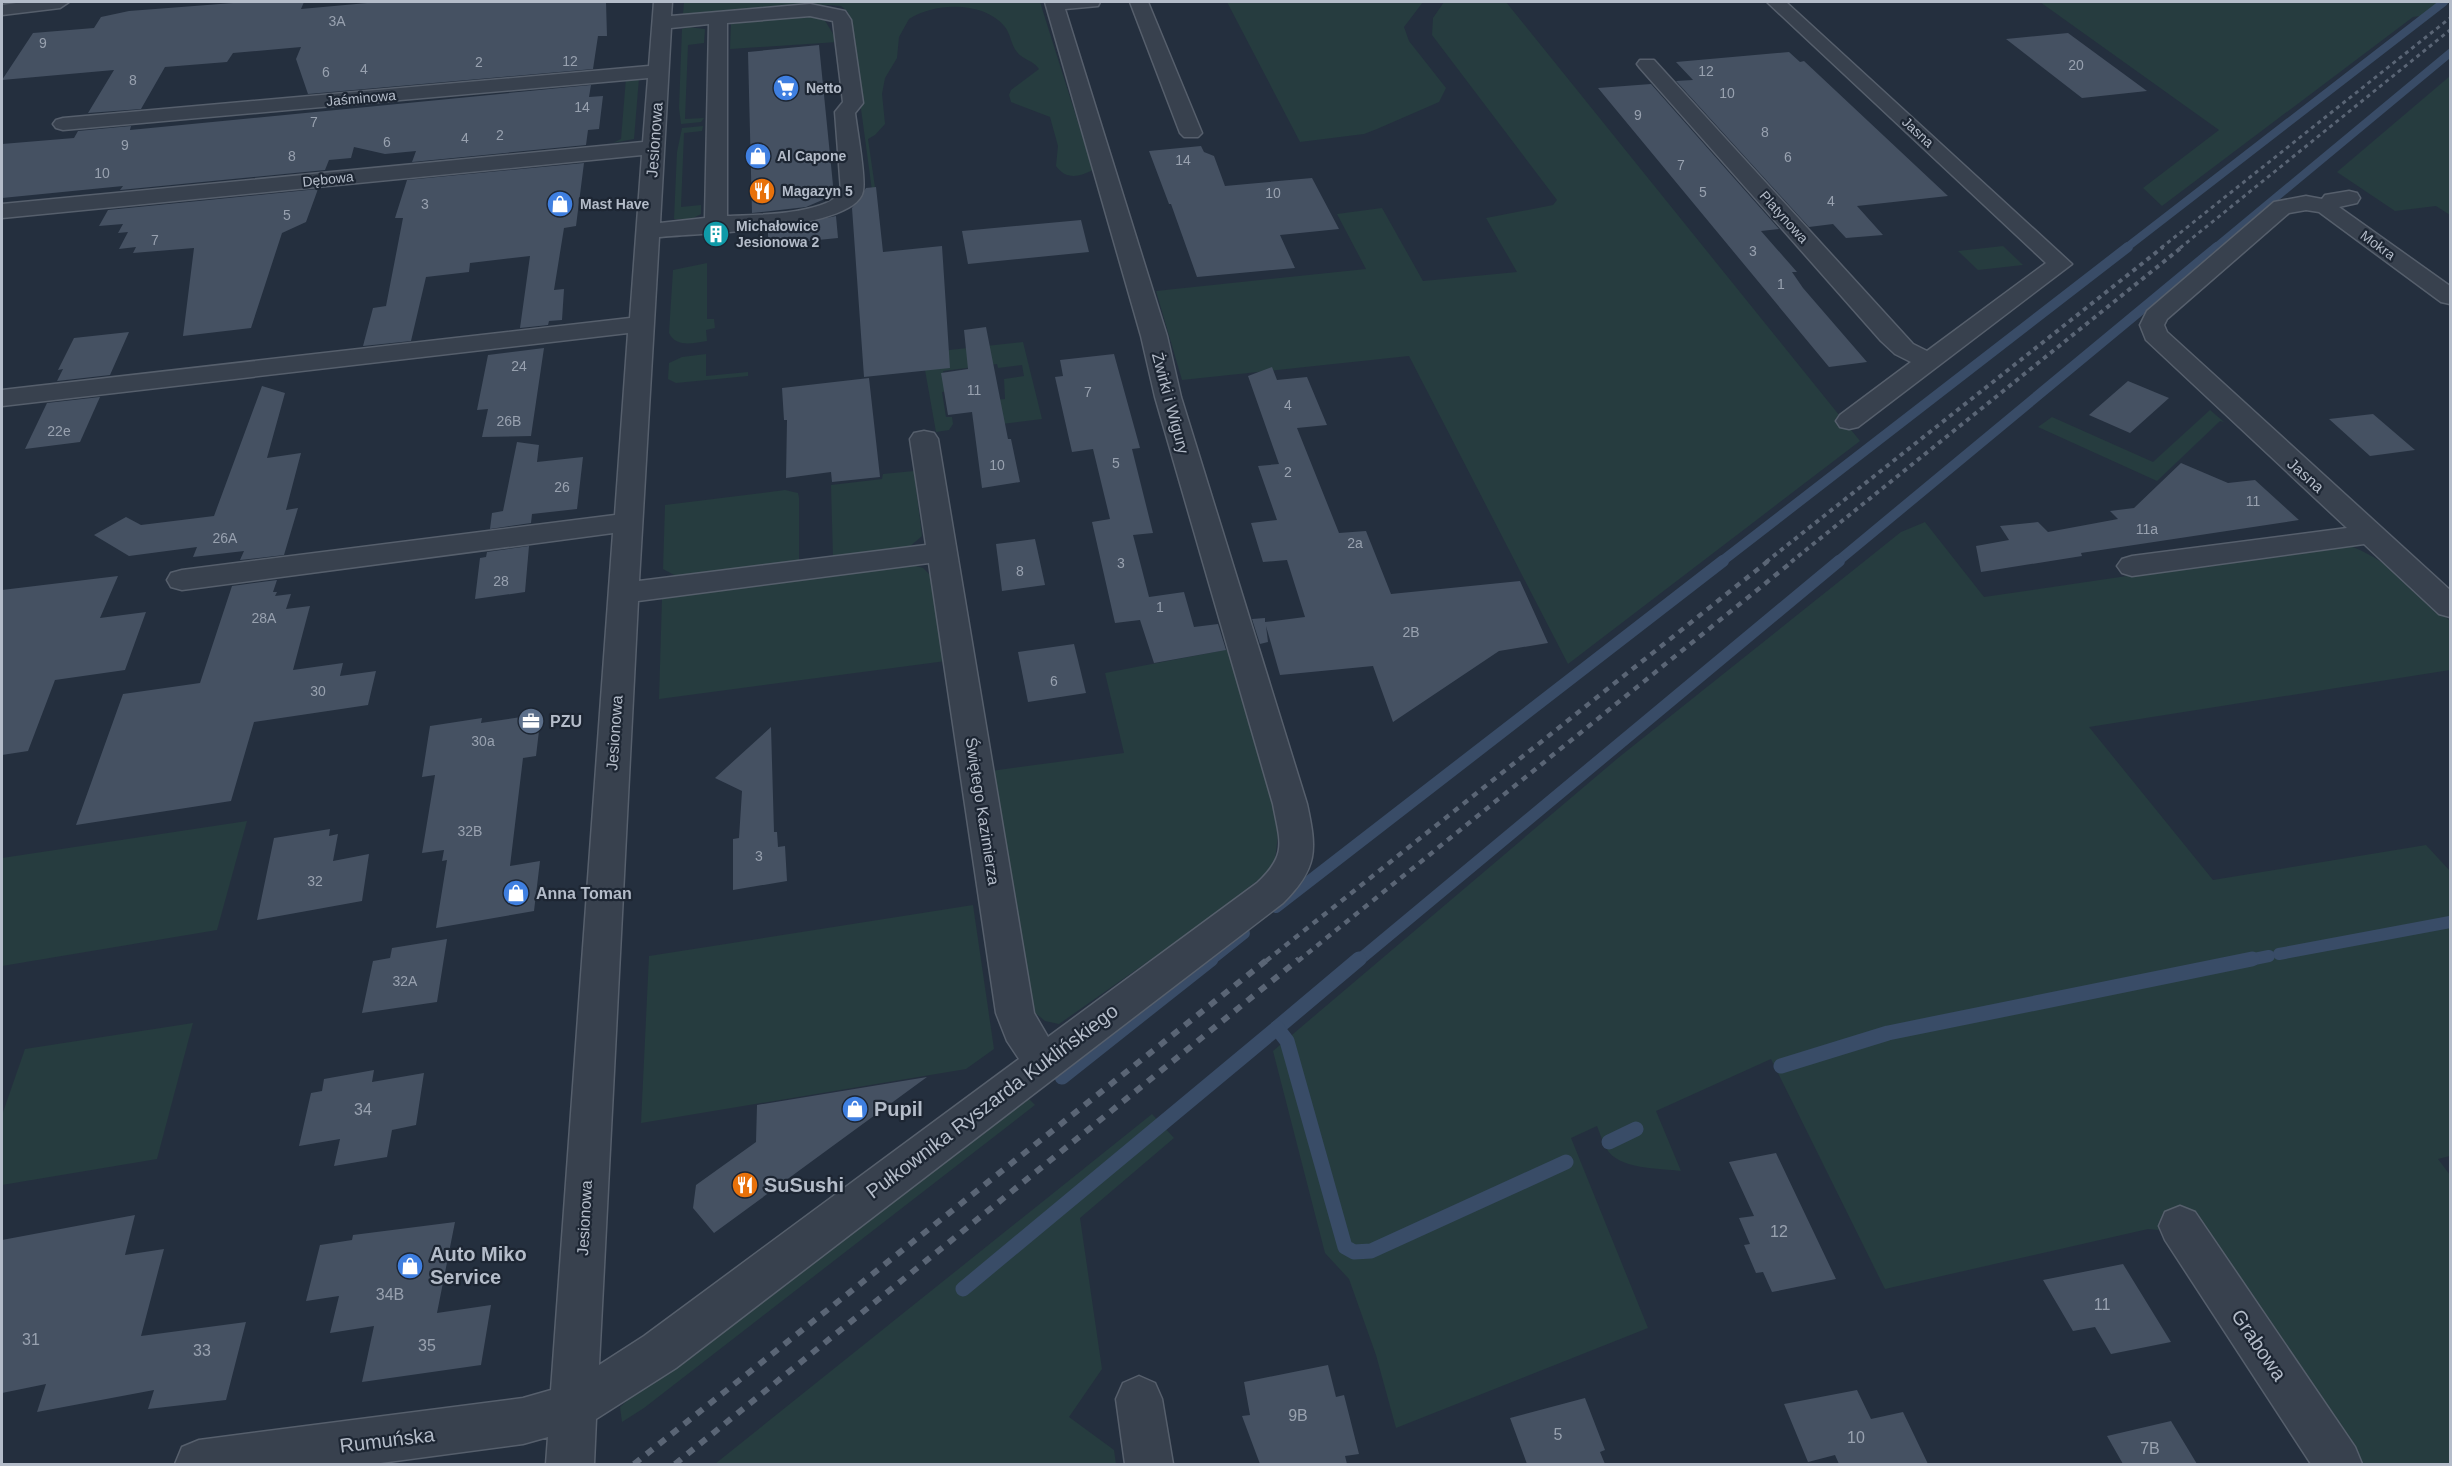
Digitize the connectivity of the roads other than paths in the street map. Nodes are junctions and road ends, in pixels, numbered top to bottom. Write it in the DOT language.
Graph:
graph roads {
  1 [pos="60,2"];
  2 [pos="663,2"];
  3 [pos="1091,2"];
  4 [pos="1139,2"];
  5 [pos="1776,2"];
  6 [pos="1054,3"];
  7 [pos="2,10"];
  8 [pos="718,18"];
  9 [pos="662,23"];
  10 [pos="831,59"];
  11 [pos="1647,64"];
  12 [pos="658,71"];
  13 [pos="845,112"];
  14 [pos="63,124"];
  15 [pos="1191,134"];
  16 [pos="654,147"];
  17 [pos="2,212"];
  18 [pos="716,224"];
  19 [pos="648,231"];
  20 [pos="2445,288"];
  21 [pos="642,324"];
  22 [pos="2162,344"];
  23 [pos="1929,361"];
  24 [pos="2,398"];
  25 [pos="1849,421"];
  26 [pos="924,439"];
  27 [pos="628,522"];
  28 [pos="2369,534"];
  29 [pos="942,552"];
  30 [pos="2132,566"];
  31 [pos="182,580"];
  32 [pos="624,593"];
  33 [pos="2451,607"];
  34 [pos="1290,804"];
  35 [pos="1043,1063"];
  36 [pos="2180,1226"];
  37 [pos="1139,1399"];
  38 [pos="573,1406"];
  39 [pos="199,1464"];
  40 [pos="570,1464"];
  41 [pos="1149,1464"];
  42 [pos="2338,1464"];
  1 -- 7 [label="street"];
  2 -- 9 [label="street, Jesionowa"];
  3 -- 6 [label="street"];
  4 -- 15 [label="street"];
  5 -- 23 [label="street, Jasna"];
  6 -- 34 [label="street, Żwirki i Wigury"];
  8 -- 9 [label="street"];
  8 -- 13 [label="street"];
  8 -- 18 [label="street"];
  9 -- 12 [label="street, Jesionowa"];
  10 -- 13 [label="street"];
  11 -- 23 [label="street, Platynowa"];
  12 -- 14 [label="street, Jaśminowa"];
  12 -- 16 [label="street, Jesionowa"];
  13 -- 18 [label="street"];
  16 -- 17 [label="street, Dębowa"];
  16 -- 19 [label="street, Jesionowa"];
  18 -- 19 [label="street"];
  19 -- 21 [label="street, Jesionowa"];
  20 -- 22 [label="street, Mokra"];
  21 -- 24 [label="street"];
  21 -- 27 [label="street, Jesionowa"];
  22 -- 28 [label="street, Jasna"];
  23 -- 25 [label="street"];
  26 -- 29 [label="street, Świętego Kazimierza"];
  27 -- 31 [label="street"];
  27 -- 32 [label="street, Jesionowa"];
  28 -- 30 [label="street"];
  28 -- 33 [label="street, Jasna"];
  29 -- 32 [label="street"];
  29 -- 35 [label="street, Świętego Kazimierza"];
  32 -- 38 [label="street, Jesionowa"];
  34 -- 35 [label="street, Pułkownika Ryszarda Kuklińskiego"];
  35 -- 38 [label="street, Pułkownika Ryszarda Kuklińskiego"];
  36 -- 42 [label="street, Grabowa"];
  37 -- 41 [label="street"];
  38 -- 39 [label="street, Rumuńska"];
  38 -- 40 [label="street, Jesionowa"];
}
